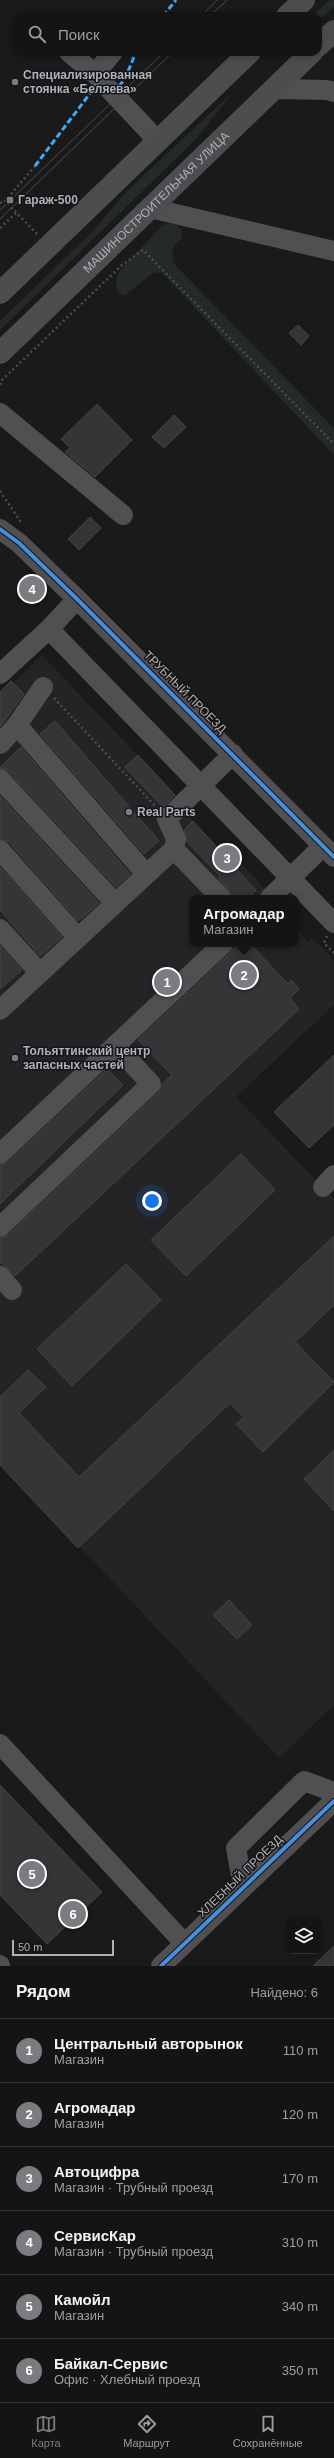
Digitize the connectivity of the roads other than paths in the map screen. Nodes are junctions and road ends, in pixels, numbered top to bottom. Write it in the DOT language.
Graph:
graph roads {
  1 [pos="304,0"];
  2 [pos="291,12"];
  3 [pos="334,31"];
  4 [pos="322,42"];
  5 [pos="75,56"];
  6 [pos="110,56"];
  7 [pos="246,56"];
  8 [pos="301,60"];
  9 [pos="95,74"];
  10 [pos="273,89"];
  11 [pos="334,92"];
  12 [pos="158,141"];
  13 [pos="150,208"];
  14 [pos="334,251"];
  15 [pos="0,293"];
  16 [pos="0,353"];
  17 [pos="0,413"];
  18 [pos="123,515"];
  19 [pos="0,518"];
  20 [pos="0,529"];
  21 [pos="19,543"];
  22 [pos="77,599"];
  23 [pos="49,629"];
  24 [pos="0,674"];
  25 [pos="43,687"];
  26 [pos="17,725"];
  27 [pos="0,744"];
  28 [pos="233,754"];
  29 [pos="0,779"];
  30 [pos="200,787"];
  31 [pos="174,849"];
  32 [pos="0,850"];
  33 [pos="328,852"];
  34 [pos="146,874"];
  35 [pos="290,878"];
  36 [pos="219,895"];
  37 [pos="273,895"];
  38 [pos="115,903"];
  39 [pos="334,924"];
  40 [pos="0,929"];
  41 [pos="78,938"];
  42 [pos="220,947"];
  43 [pos="40,973"];
  44 [pos="0,1009"];
  45 [pos="115,1045"];
  46 [pos="0,1154"];
  47 [pos="0,1227"];
  48 [pos="0,1744"];
  49 [pos="334,1792"];
  50 [pos="334,1801"];
  51 [pos="243,1887"];
  52 [pos="184,1943"];
  53 [pos="161,1966"];
  1 -- 2 [label="main road"];
  3 -- 4 [label="main road"];
  5 -- 9 [label="street"];
  6 -- 9 [label="street"];
  7 -- 12 [label="main road"];
  8 -- 10 [label="main road, МАШИНОСТРОИТЕЛЬНАЯ УЛИЦА"];
  9 -- 12 [label="street"];
  10 -- 11 [label="street"];
  10 -- 13 [label="main road, МАШИНОСТРОИТЕЛЬНАЯ УЛИЦА"];
  12 -- 15 [label="main road"];
  13 -- 14 [label="street"];
  13 -- 16 [label="main road, МАШИНОСТРОИТЕЛЬНАЯ УЛИЦА"];
  17 -- 18 [label="street"];
  19 -- 21 [label="street"];
  20 -- 21 [label="street"];
  21 -- 22 [label="street, ТРУБНЫЙ ПРОЕЗД"];
  22 -- 23 [label="street"];
  22 -- 28 [label="street, ТРУБНЫЙ ПРОЕЗД"];
  23 -- 24 [label="street"];
  23 -- 30 [label="street"];
  25 -- 26 [label="street"];
  26 -- 27 [label="street"];
  26 -- 34 [label="street"];
  28 -- 30 [label="street"];
  28 -- 33 [label="street, ТРУБНЫЙ ПРОЕЗД"];
  29 -- 38 [label="street"];
  30 -- 31 [label="street"];
  30 -- 35 [label="street"];
  31 -- 34 [label="street"];
  31 -- 36 [label="street"];
  32 -- 41 [label="street"];
  33 -- 35 [label="street"];
  34 -- 38 [label="street"];
  35 -- 37 [label="street"];
  35 -- 39 [label="street"];
  38 -- 41 [label="street"];
  40 -- 43 [label="street"];
  41 -- 43 [label="street"];
  42 -- 45 [label="street"];
  43 -- 44 [label="street"];
  45 -- 46 [label="street"];
  45 -- 47 [label="street"];
  48 -- 52 [label="street"];
  49 -- 51 [label="street"];
  50 -- 51 [label="street, ХЛЕБНЫЙ ПРОЕЗД"];
  51 -- 52 [label="street, ХЛЕБНЫЙ ПРОЕЗД"];
  52 -- 53 [label="street, ХЛЕБНЫЙ ПРОЕЗД"];
}
